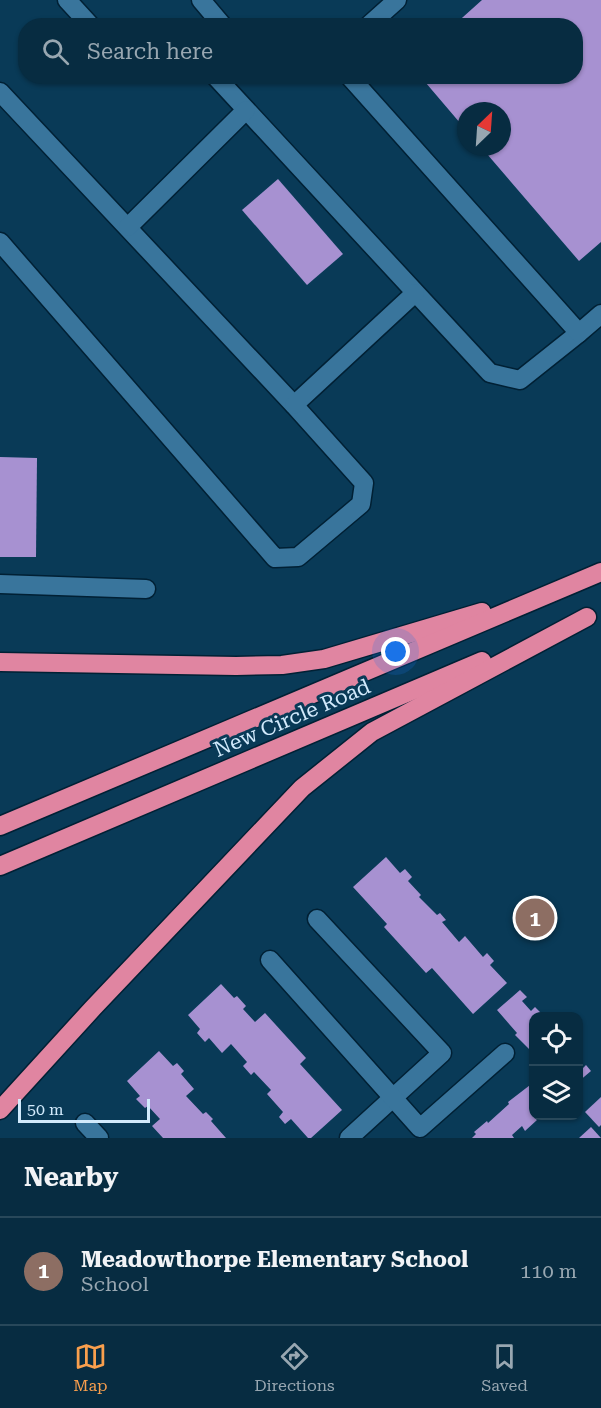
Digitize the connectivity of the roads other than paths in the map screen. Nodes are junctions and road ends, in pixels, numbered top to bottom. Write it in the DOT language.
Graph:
graph roads {
  1 [pos="67,0"];
  2 [pos="201,0"];
  3 [pos="397,0"];
  4 [pos="84,18"];
  5 [pos="216,18"];
  6 [pos="377,18"];
  7 [pos="221,84"];
  8 [pos="356,84"];
  9 [pos="0,92"];
  10 [pos="246,111"];
  11 [pos="128,227"];
  12 [pos="0,242"];
  13 [pos="415,293"];
  14 [pos="601,314"];
  15 [pos="579,333"];
  16 [pos="294,405"];
  17 [pos="601,572"];
  18 [pos="0,584"];
  19 [pos="561,588"];
  20 [pos="146,589"];
  21 [pos="594,614"];
  22 [pos="0,662"];
  23 [pos="0,826"];
  24 [pos="0,866"];
  25 [pos="317,919"];
  26 [pos="270,960"];
  27 [pos="505,1053"];
  28 [pos="393,1098"];
  29 [pos="0,1110"];
  30 [pos="85,1123"];
  31 [pos="99,1138"];
  32 [pos="350,1138"];
  1 -- 4 [label="lane"];
  2 -- 5 [label="lane"];
  3 -- 6 [label="lane"];
  7 -- 10 [label="lane"];
  8 -- 15 [label="lane"];
  9 -- 11 [label="lane"];
  10 -- 11 [label="lane"];
  10 -- 13 [label="lane"];
  11 -- 16 [label="lane"];
  12 -- 16 [label="lane"];
  13 -- 15 [label="lane"];
  13 -- 16 [label="lane"];
  14 -- 15 [label="lane"];
  17 -- 19 [label="highway, New Circle Road"];
  18 -- 20 [label="lane"];
  19 -- 22 [label="highway"];
  19 -- 23 [label="highway, New Circle Road"];
  21 -- 24 [label="highway, New Circle Road"];
  21 -- 29 [label="highway"];
  25 -- 28 [label="lane"];
  26 -- 28 [label="lane"];
  27 -- 28 [label="lane"];
  28 -- 32 [label="lane"];
  30 -- 31 [label="lane"];
}
